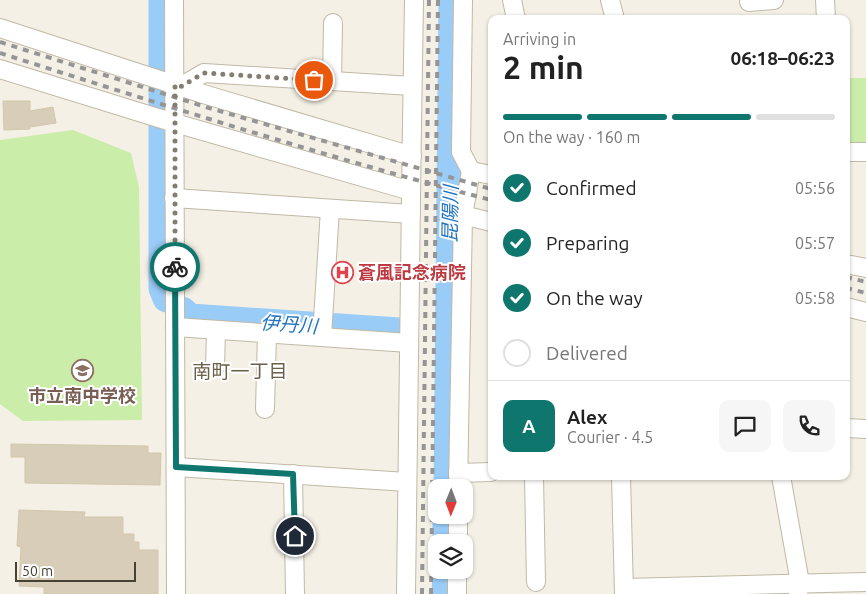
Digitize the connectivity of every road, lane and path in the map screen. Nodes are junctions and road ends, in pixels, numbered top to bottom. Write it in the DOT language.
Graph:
graph roads {
  1 [pos="174,0"];
  2 [pos="414,0"];
  3 [pos="463,0"];
  4 [pos="512,0"];
  5 [pos="610,0"];
  6 [pos="774,0"];
  7 [pos="825,0"];
  8 [pos="750,7"];
  9 [pos="515,15"];
  10 [pos="614,15"];
  11 [pos="826,15"];
  12 [pos="333,23"];
  13 [pos="0,28"];
  14 [pos="0,69"];
  15 [pos="332,82"];
  16 [pos="170,84"];
  17 [pos="412,86"];
  18 [pos="167,121"];
  19 [pos="850,152"];
  20 [pos="866,152"];
  21 [pos="412,156"];
  22 [pos="471,171"];
  23 [pos="488,175"];
  24 [pos="411,191"];
  25 [pos="174,198"];
  26 [pos="330,209"];
  27 [pos="411,214"];
  28 [pos="463,215"];
  29 [pos="488,221"];
  30 [pos="850,308"];
  31 [pos="866,312"];
  32 [pos="176,327"];
  33 [pos="216,330"];
  34 [pos="267,333"];
  35 [pos="322,336"];
  36 [pos="408,343"];
  37 [pos="215,366"];
  38 [pos="265,409"];
  39 [pos="850,428"];
  40 [pos="866,429"];
  41 [pos="176,467"];
  42 [pos="488,473"];
  43 [pos="293,474"];
  44 [pos="458,479"];
  45 [pos="462,479"];
  46 [pos="534,480"];
  47 [pos="621,480"];
  48 [pos="782,480"];
  49 [pos="407,482"];
  50 [pos="457,579"];
  51 [pos="536,582"];
  52 [pos="866,582"];
  53 [pos="799,589"];
  54 [pos="624,591"];
  55 [pos="176,594"];
  56 [pos="295,594"];
  57 [pos="406,594"];
  58 [pos="457,594"];
  1 -- 16 [label="street"];
  2 -- 17 [label="street"];
  3 -- 22 [label="street"];
  4 -- 9 [label="street"];
  5 -- 10 [label="street"];
  6 -- 8 [label="street"];
  7 -- 11 [label="street"];
  12 -- 15 [label="street"];
  13 -- 16 [label="street"];
  14 -- 18 [label="street"];
  15 -- 16 [label="street"];
  15 -- 17 [label="street"];
  16 -- 18 [label="street"];
  16 -- 21 [label="street"];
  17 -- 21 [label="street"];
  18 -- 24 [label="street"];
  18 -- 25 [label="street"];
  19 -- 20 [label="street"];
  21 -- 24 [label="street"];
  22 -- 23 [label="street"];
  22 -- 28 [label="street"];
  24 -- 27 [label="street"];
  25 -- 26 [label="street"];
  25 -- 32 [label="street"];
  26 -- 27 [label="street"];
  26 -- 35 [label="street"];
  27 -- 36 [label="street"];
  28 -- 29 [label="street"];
  28 -- 44 [label="street"];
  30 -- 31 [label="street"];
  32 -- 33 [label="street"];
  32 -- 41 [label="street"];
  33 -- 34 [label="street"];
  33 -- 37 [label="street"];
  34 -- 35 [label="street"];
  34 -- 38 [label="street"];
  35 -- 36 [label="street"];
  36 -- 49 [label="street"];
  39 -- 40 [label="street"];
  41 -- 43 [label="street"];
  41 -- 55 [label="street"];
  42 -- 45 [label="street"];
  43 -- 49 [label="street"];
  43 -- 56 [label="street"];
  46 -- 51 [label="street"];
  47 -- 54 [label="street"];
  48 -- 53 [label="street"];
  49 -- 57 [label="street"];
  50 -- 58 [label="street"];
  52 -- 53 [label="street"];
  53 -- 54 [label="street"];
}
